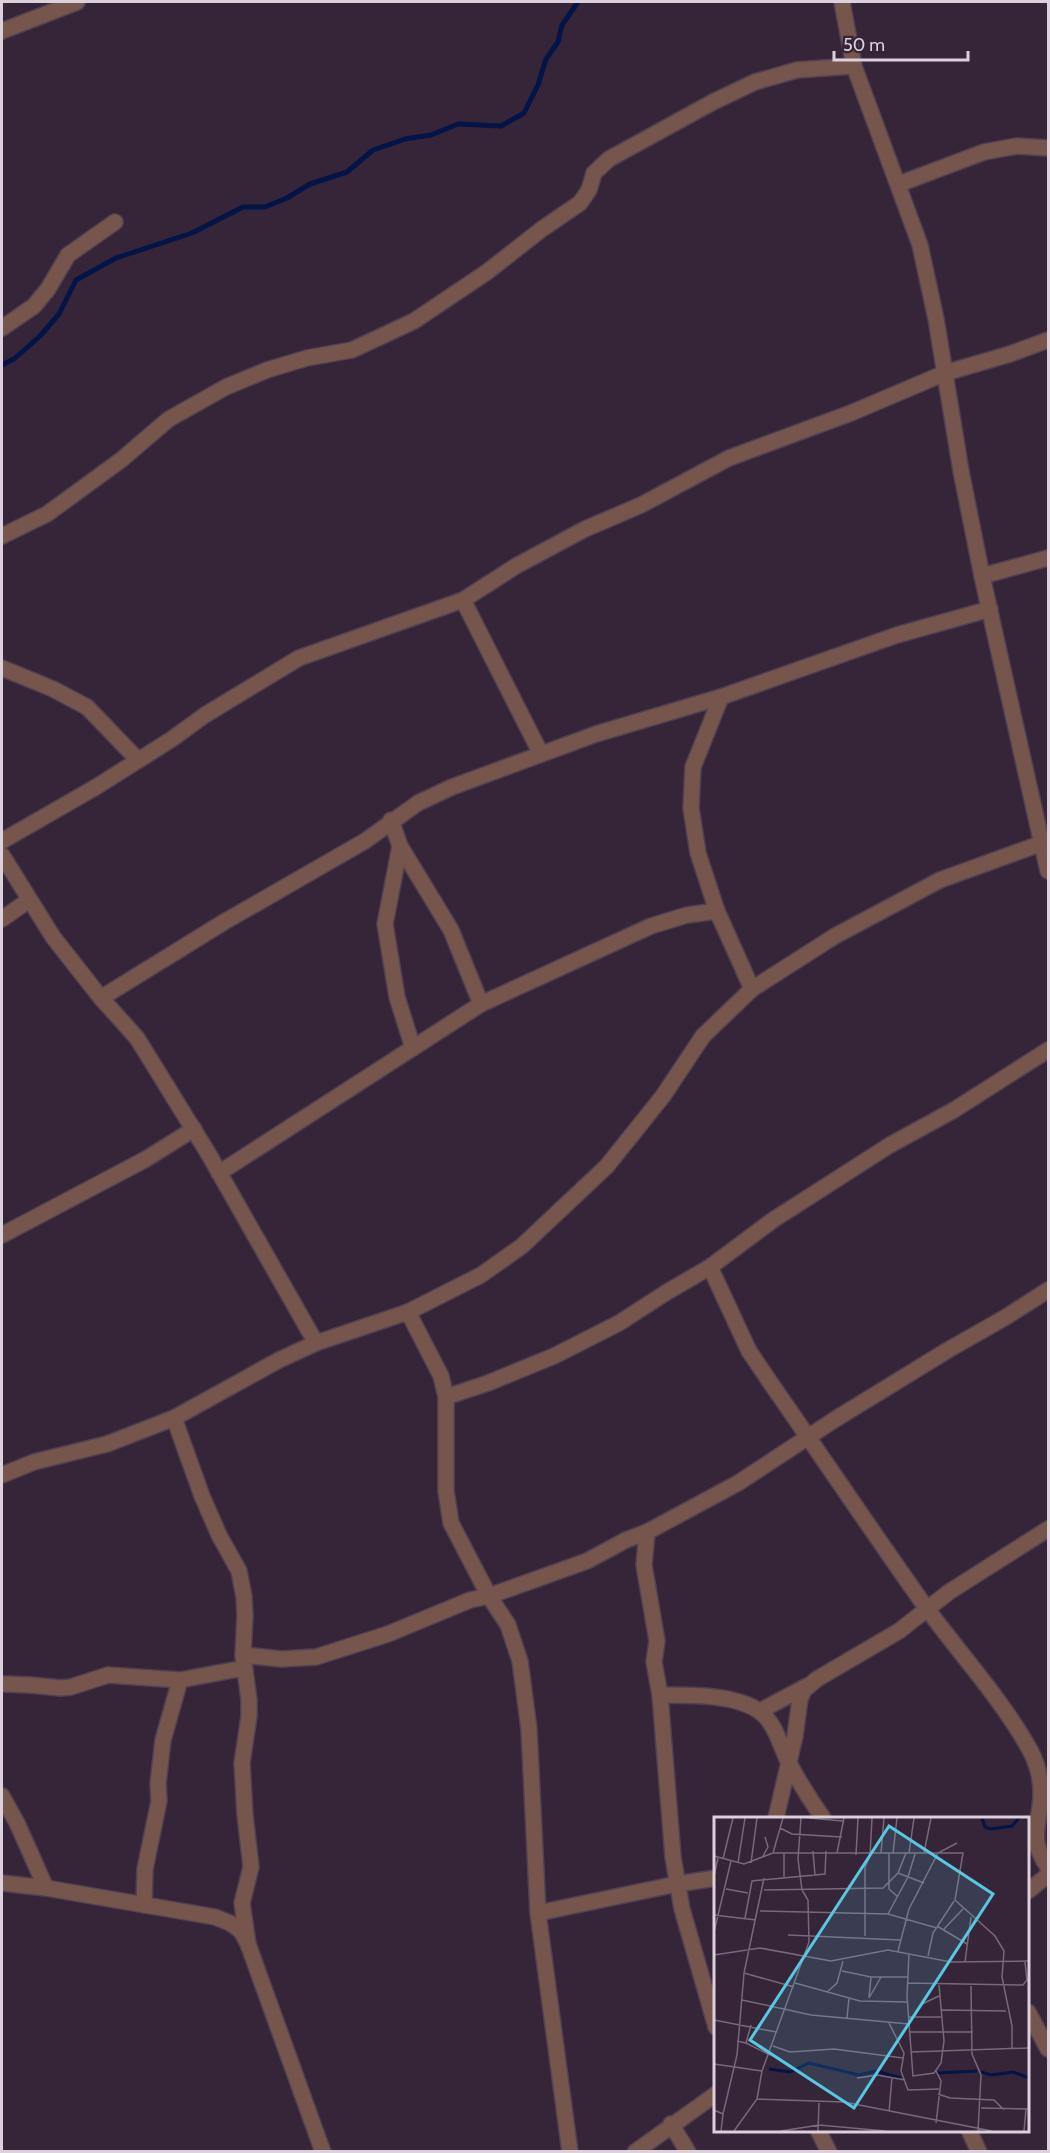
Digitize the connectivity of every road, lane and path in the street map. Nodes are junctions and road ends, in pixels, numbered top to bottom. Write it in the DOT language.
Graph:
graph roads {
  1 [pos="77,2"];
  2 [pos="843,2"];
  3 [pos="2,31"];
  4 [pos="854,66"];
  5 [pos="1048,148"];
  6 [pos="899,184"];
  7 [pos="116,222"];
  8 [pos="2,328"];
  9 [pos="1048,340"];
  10 [pos="945,374"];
  11 [pos="2,536"];
  12 [pos="1048,558"];
  13 [pos="982,576"];
  14 [pos="463,600"];
  15 [pos="990,609"];
  16 [pos="2,668"];
  17 [pos="722,697"];
  18 [pos="542,754"];
  19 [pos="138,760"];
  20 [pos="391,820"];
  21 [pos="2,841"];
  22 [pos="1046,842"];
  23 [pos="400,846"];
  24 [pos="2,855"];
  25 [pos="1048,871"];
  26 [pos="29,900"];
  27 [pos="717,911"];
  28 [pos="2,919"];
  29 [pos="752,989"];
  30 [pos="101,998"];
  31 [pos="481,1004"];
  32 [pos="413,1048"];
  33 [pos="1048,1050"];
  34 [pos="194,1130"];
  35 [pos="219,1173"];
  36 [pos="2,1235"];
  37 [pos="710,1267"];
  38 [pos="1048,1290"];
  39 [pos="408,1312"];
  40 [pos="316,1343"];
  41 [pos="446,1396"];
  42 [pos="174,1418"];
  43 [pos="807,1438"];
  44 [pos="2,1475"];
  45 [pos="1048,1529"];
  46 [pos="647,1532"];
  47 [pos="489,1596"];
  48 [pos="927,1608"];
  49 [pos="243,1662"];
  50 [pos="180,1680"];
  51 [pos="2,1684"];
  52 [pos="810,1685"];
  53 [pos="660,1695"];
  54 [pos="760,1711"];
  55 [pos="788,1761"];
  56 [pos="2,1796"];
  57 [pos="776,1817"];
  58 [pos="822,1817"];
  59 [pos="1048,1867"];
  60 [pos="1048,1875"];
  61 [pos="714,1878"];
  62 [pos="2,1883"];
  63 [pos="677,1884"];
  64 [pos="46,1888"];
  65 [pos="1029,1890"];
  66 [pos="144,1905"];
  67 [pos="538,1913"];
  68 [pos="248,1944"];
  69 [pos="1029,2014"];
  70 [pos="714,2020"];
  71 [pos="1048,2049"];
  72 [pos="714,2095"];
  73 [pos="671,2124"];
  74 [pos="819,2132"];
  75 [pos="970,2132"];
  76 [pos="323,2151"];
  77 [pos="570,2151"];
  78 [pos="635,2151"];
  79 [pos="688,2151"];
  80 [pos="829,2151"];
  81 [pos="980,2151"];
  1 -- 3 [label="street"];
  2 -- 4 [label="street"];
  4 -- 6 [label="street"];
  4 -- 11 [label="street"];
  5 -- 6 [label="street"];
  6 -- 10 [label="street"];
  7 -- 8 [label="street"];
  9 -- 10 [label="street"];
  10 -- 13 [label="street"];
  10 -- 14 [label="street"];
  12 -- 13 [label="street"];
  13 -- 15 [label="street"];
  14 -- 18 [label="street"];
  14 -- 19 [label="street"];
  15 -- 17 [label="street"];
  15 -- 22 [label="street"];
  16 -- 19 [label="street"];
  17 -- 18 [label="street"];
  17 -- 27 [label="street"];
  18 -- 20 [label="street"];
  19 -- 21 [label="street"];
  20 -- 23 [label="street"];
  20 -- 30 [label="street"];
  22 -- 25 [label="street"];
  22 -- 29 [label="street"];
  23 -- 31 [label="street"];
  23 -- 32 [label="street"];
  24 -- 26 [label="street"];
  26 -- 28 [label="street"];
  26 -- 30 [label="street"];
  27 -- 29 [label="street"];
  27 -- 31 [label="street"];
  29 -- 39 [label="street"];
  30 -- 34 [label="street"];
  31 -- 32 [label="street"];
  32 -- 35 [label="street"];
  33 -- 37 [label="street"];
  34 -- 35 [label="street"];
  34 -- 36 [label="street"];
  35 -- 40 [label="street"];
  37 -- 41 [label="street"];
  37 -- 43 [label="street"];
  38 -- 43 [label="street"];
  39 -- 40 [label="street"];
  39 -- 41 [label="street"];
  40 -- 42 [label="street"];
  41 -- 47 [label="street"];
  42 -- 44 [label="street"];
  42 -- 49 [label="street"];
  43 -- 46 [label="street"];
  43 -- 48 [label="street"];
  45 -- 48 [label="street"];
  46 -- 47 [label="street"];
  46 -- 53 [label="street"];
  47 -- 49 [label="street"];
  47 -- 67 [label="street"];
  48 -- 52 [label="street"];
  48 -- 59 [label="street"];
  49 -- 50 [label="street"];
  49 -- 68 [label="street"];
  50 -- 51 [label="street"];
  50 -- 66 [label="street"];
  52 -- 54 [label="street"];
  52 -- 55 [label="street"];
  53 -- 54 [label="street"];
  53 -- 63 [label="street"];
  54 -- 55 [label="street"];
  55 -- 57 [label="street"];
  55 -- 58 [label="street"];
  56 -- 64 [label="street"];
  60 -- 65 [label="street"];
  61 -- 63 [label="street"];
  62 -- 64 [label="street"];
  63 -- 67 [label="street"];
  63 -- 70 [label="street"];
  64 -- 66 [label="street"];
  66 -- 68 [label="street"];
  67 -- 77 [label="street"];
  68 -- 76 [label="street"];
  69 -- 71 [label="street"];
  72 -- 73 [label="street"];
  73 -- 78 [label="street"];
  73 -- 79 [label="street"];
  74 -- 80 [label="street"];
  75 -- 81 [label="street"];
}
